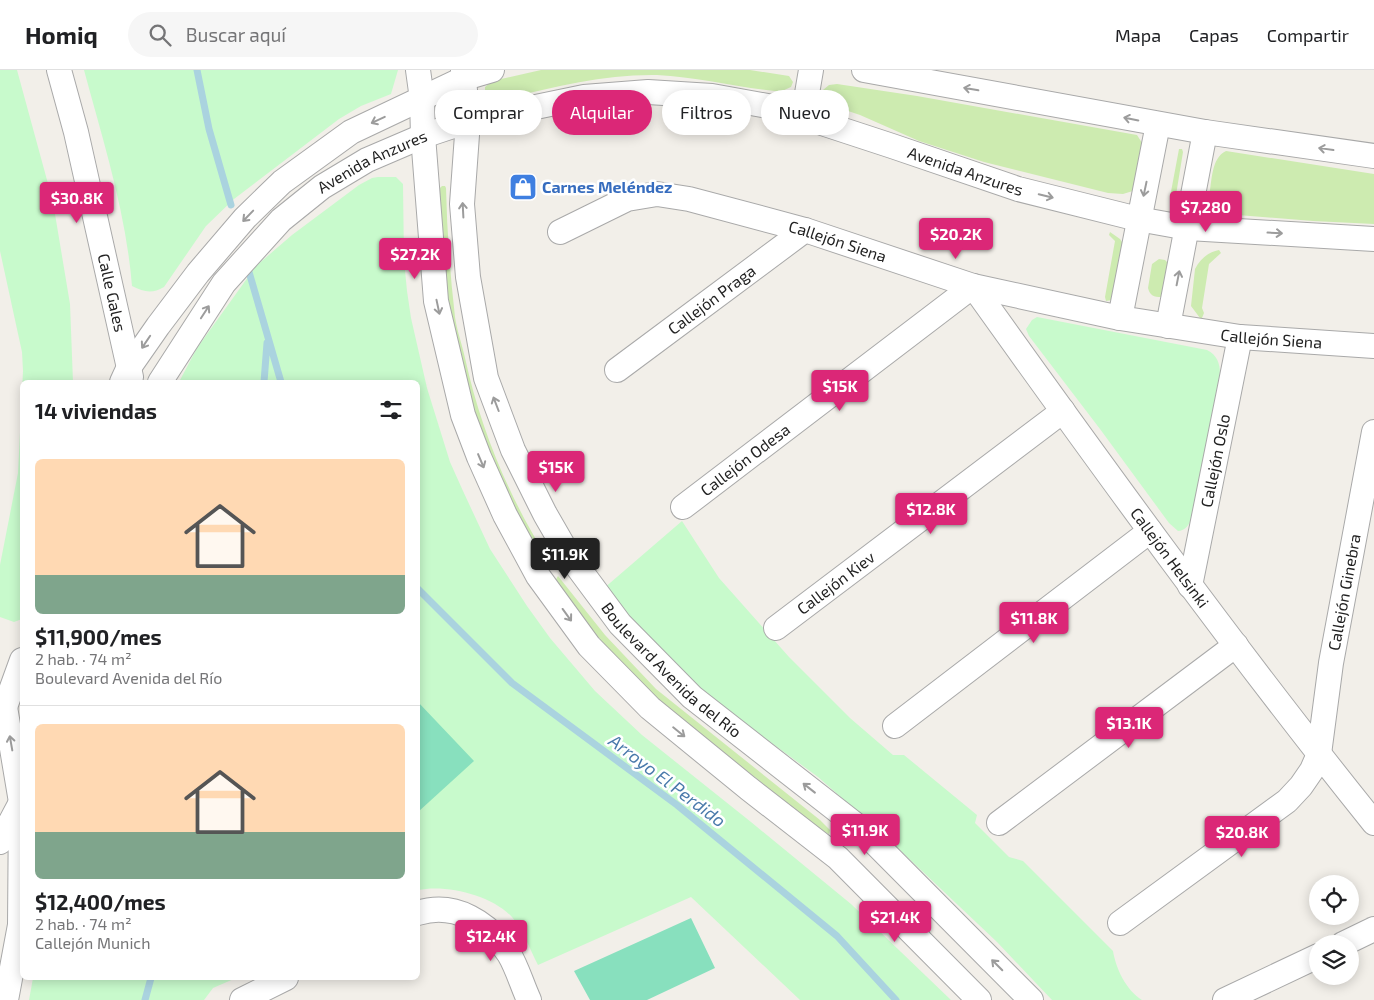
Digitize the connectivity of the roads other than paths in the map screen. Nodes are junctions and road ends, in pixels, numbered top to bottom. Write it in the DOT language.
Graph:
graph roads {
  1 [pos="59,70"];
  2 [pos="418,70"];
  3 [pos="492,70"];
  4 [pos="811,70"];
  5 [pos="864,70"];
  6 [pos="464,74"];
  7 [pos="465,90"];
  8 [pos="808,90"];
  9 [pos="422,98"];
  10 [pos="542,106"];
  11 [pos="761,106"];
  12 [pos="1158,124"];
  13 [pos="435,132"];
  14 [pos="849,132"];
  15 [pos="1205,132"];
  16 [pos="467,135"];
  17 [pos="423,136"];
  18 [pos="1374,156"];
  19 [pos="1138,219"];
  20 [pos="1188,228"];
  21 [pos="805,230"];
  22 [pos="560,232"];
  23 [pos="1374,239"];
  24 [pos="973,286"];
  25 [pos="1120,318"];
  26 [pos="1168,326"];
  27 [pos="1240,337"];
  28 [pos="1374,346"];
  29 [pos="616,370"];
  30 [pos="128,378"];
  31 [pos="161,380"];
  32 [pos="1063,411"];
  33 [pos="1374,432"];
  34 [pos="683,507"];
  35 [pos="1150,531"];
  36 [pos="568,554"];
  37 [pos="538,576"];
  38 [pos="1190,586"];
  39 [pos="776,628"];
  40 [pos="1236,645"];
  41 [pos="20,665"];
  42 [pos="2,711"];
  43 [pos="895,726"];
  44 [pos="1319,754"];
  45 [pos="20,791"];
  46 [pos="20,804"];
  47 [pos="999,823"];
  48 [pos="1374,823"];
  49 [pos="861,829"];
  50 [pos="0,842"];
  51 [pos="838,858"];
  52 [pos="420,912"];
  53 [pos="1120,924"];
  54 [pos="20,925"];
  55 [pos="1374,929"];
  56 [pos="1359,936"];
  57 [pos="1309,960"];
  58 [pos="282,980"];
  59 [pos="6,1000"];
  60 [pos="242,1000"];
  61 [pos="528,1000"];
  62 [pos="980,1000"];
  63 [pos="1031,1000"];
  64 [pos="1225,1000"];
  1 -- 30 [label="street, Calle Gales"];
  2 -- 9 [label="street"];
  3 -- 6 [label="street, Avenida Anzures"];
  4 -- 8 [label="street"];
  12 -- 5 [label="street, one-way"];
  6 -- 7 [label="street, Boulevard Avenida del Río"];
  6 -- 9 [label="street, Avenida Anzures"];
  9 -- 17 [label="street"];
  9 -- 30 [label="street, Avenida Anzures, one-way"];
  10 -- 11 [label="street, Avenida Anzures"];
  12 -- 15 [label="street"];
  12 -- 19 [label="street, one-way"];
  13 -- 17 [label="street, Avenida Anzures"];
  14 -- 19 [label="street, Avenida Anzures, one-way"];
  18 -- 15 [label="street, one-way"];
  15 -- 20 [label="street"];
  36 -- 16 [label="street, Boulevard Avenida del Río, one-way"];
  31 -- 17 [label="street, Avenida Anzures, one-way"];
  17 -- 37 [label="street, one-way"];
  19 -- 20 [label="street, Avenida Anzures"];
  19 -- 25 [label="street"];
  20 -- 23 [label="street, Avenida Anzures, one-way"];
  26 -- 20 [label="street, one-way"];
  21 -- 22 [label="street, Callejón Siena"];
  21 -- 24 [label="street, Callejón Siena"];
  21 -- 29 [label="street, Callejón Praga"];
  24 -- 25 [label="street, Callejón Siena"];
  24 -- 32 [label="street, Callejón Helsinki"];
  24 -- 34 [label="street, Callejón Odesa"];
  25 -- 26 [label="street, Callejón Siena"];
  26 -- 27 [label="street, Callejón Siena"];
  27 -- 28 [label="street, Callejón Siena"];
  27 -- 38 [label="street, Callejón Oslo"];
  32 -- 35 [label="street, Callejón Helsinki"];
  32 -- 39 [label="street, Callejón Kiev"];
  33 -- 44 [label="street, Callejón Ginebra"];
  35 -- 38 [label="street, Callejón Helsinki"];
  35 -- 43 [label="street"];
  36 -- 37 [label="street"];
  49 -- 36 [label="street, Boulevard Avenida del Río, one-way"];
  37 -- 51 [label="street, one-way"];
  38 -- 40 [label="street, Callejón Helsinki"];
  40 -- 44 [label="street, Callejón Helsinki"];
  40 -- 47 [label="street"];
  41 -- 42 [label="street"];
  45 -- 42 [label="street, one-way"];
  44 -- 48 [label="street, Callejón Helsinki"];
  44 -- 53 [label="street, Callejón Ginebra"];
  46 -- 50 [label="street"];
  49 -- 51 [label="street"];
  63 -- 49 [label="street, Boulevard Avenida del Río, one-way"];
  51 -- 62 [label="street"];
  52 -- 61 [label="street"];
  54 -- 59 [label="street"];
  55 -- 56 [label="street"];
  57 -- 64 [label="street"];
  58 -- 60 [label="street"];
}
